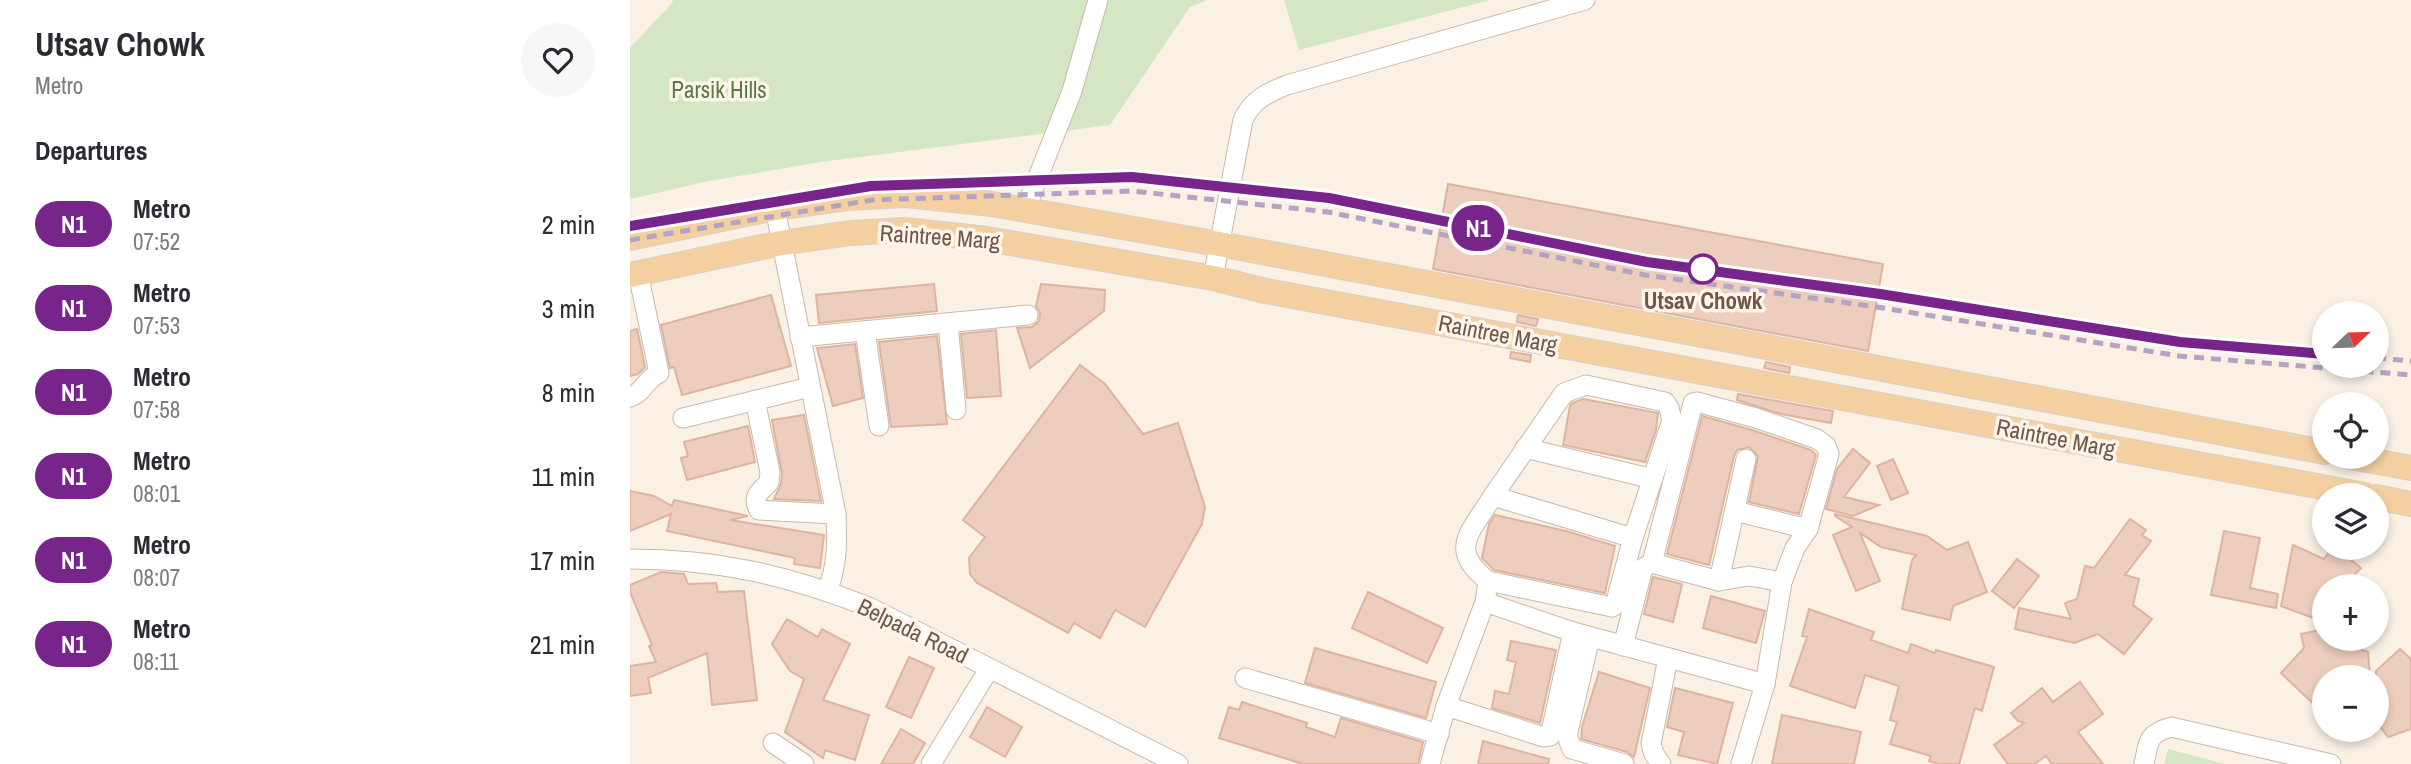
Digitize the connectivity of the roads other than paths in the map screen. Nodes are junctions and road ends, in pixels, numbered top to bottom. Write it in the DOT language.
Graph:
graph roads {
  1 [pos="1098,0"];
  2 [pos="1585,0"];
  3 [pos="775,208"];
  4 [pos="1025,210"];
  5 [pos="630,238"];
  6 [pos="781,243"];
  7 [pos="1219,244"];
  8 [pos="634,274"];
  9 [pos="1213,278"];
  10 [pos="1028,315"];
  11 [pos="948,323"];
  12 [pos="865,331"];
  13 [pos="800,337"];
  14 [pos="810,387"];
  15 [pos="630,397"];
  16 [pos="755,400"];
  17 [pos="956,410"];
  18 [pos="683,418"];
  19 [pos="879,426"];
  20 [pos="1525,447"];
  21 [pos="2312,450"];
  22 [pos="1746,458"];
  23 [pos="2389,464"];
  24 [pos="2411,468"];
  25 [pos="1653,479"];
  26 [pos="2312,485"];
  27 [pos="1493,496"];
  28 [pos="2389,500"];
  29 [pos="2411,504"];
  30 [pos="1735,510"];
  31 [pos="836,514"];
  32 [pos="1808,529"];
  33 [pos="1633,538"];
  34 [pos="630,559"];
  35 [pos="1652,563"];
  36 [pos="1488,581"];
  37 [pos="1719,581"];
  38 [pos="1782,582"];
  39 [pos="827,591"];
  40 [pos="1485,603"];
  41 [pos="1607,607"];
  42 [pos="1587,636"];
  43 [pos="1623,646"];
  44 [pos="1665,657"];
  45 [pos="989,669"];
  46 [pos="1245,678"];
  47 [pos="1765,684"];
  48 [pos="1443,718"];
  49 [pos="1469,723"];
  50 [pos="773,743"];
  51 [pos="804,764"];
  52 [pos="931,764"];
  53 [pos="1178,764"];
  54 [pos="1430,764"];
  55 [pos="1624,764"];
  56 [pos="1638,764"];
  57 [pos="1661,764"];
  58 [pos="1741,764"];
  59 [pos="2144,764"];
  60 [pos="2332,764"];
  1 -- 4 [label="street"];
  2 -- 7 [label="street"];
  3 -- 4 [label="main road, Raintree Marg"];
  3 -- 5 [label="main road, Raintree Marg"];
  3 -- 6 [label="street"];
  4 -- 7 [label="main road, Raintree Marg"];
  6 -- 8 [label="main road, Raintree Marg"];
  6 -- 9 [label="main road, Raintree Marg"];
  6 -- 13 [label="street"];
  7 -- 9 [label="street"];
  7 -- 21 [label="main road, Raintree Marg"];
  8 -- 15 [label="street"];
  9 -- 26 [label="main road, Raintree Marg"];
  10 -- 11 [label="street"];
  11 -- 12 [label="street"];
  11 -- 17 [label="street"];
  12 -- 13 [label="street"];
  12 -- 19 [label="street"];
  13 -- 14 [label="street"];
  14 -- 16 [label="street"];
  14 -- 31 [label="street"];
  16 -- 18 [label="street"];
  16 -- 31 [label="street"];
  20 -- 25 [label="street"];
  20 -- 25 [label="street"];
  20 -- 27 [label="street"];
  22 -- 30 [label="street"];
  23 -- 24 [label="main road"];
  25 -- 33 [label="street"];
  27 -- 33 [label="street"];
  27 -- 36 [label="street"];
  28 -- 29 [label="main road"];
  30 -- 32 [label="street"];
  30 -- 37 [label="street"];
  31 -- 39 [label="street"];
  32 -- 35 [label="street"];
  32 -- 38 [label="street"];
  33 -- 41 [label="street"];
  34 -- 39 [label="street, Belpada Road"];
  35 -- 37 [label="street"];
  35 -- 43 [label="street"];
  36 -- 40 [label="street"];
  36 -- 41 [label="street"];
  37 -- 38 [label="street"];
  38 -- 47 [label="street"];
  39 -- 45 [label="street, Belpada Road"];
  40 -- 42 [label="street"];
  40 -- 48 [label="street"];
  41 -- 42 [label="street"];
  42 -- 43 [label="street"];
  42 -- 48 [label="street"];
  42 -- 55 [label="street"];
  43 -- 44 [label="street"];
  44 -- 47 [label="street"];
  44 -- 56 [label="street"];
  44 -- 57 [label="street"];
  45 -- 52 [label="street"];
  45 -- 53 [label="street, Belpada Road"];
  46 -- 48 [label="street"];
  47 -- 58 [label="street"];
  48 -- 49 [label="street"];
  48 -- 54 [label="street"];
  50 -- 51 [label="street"];
  59 -- 60 [label="street"];
}
